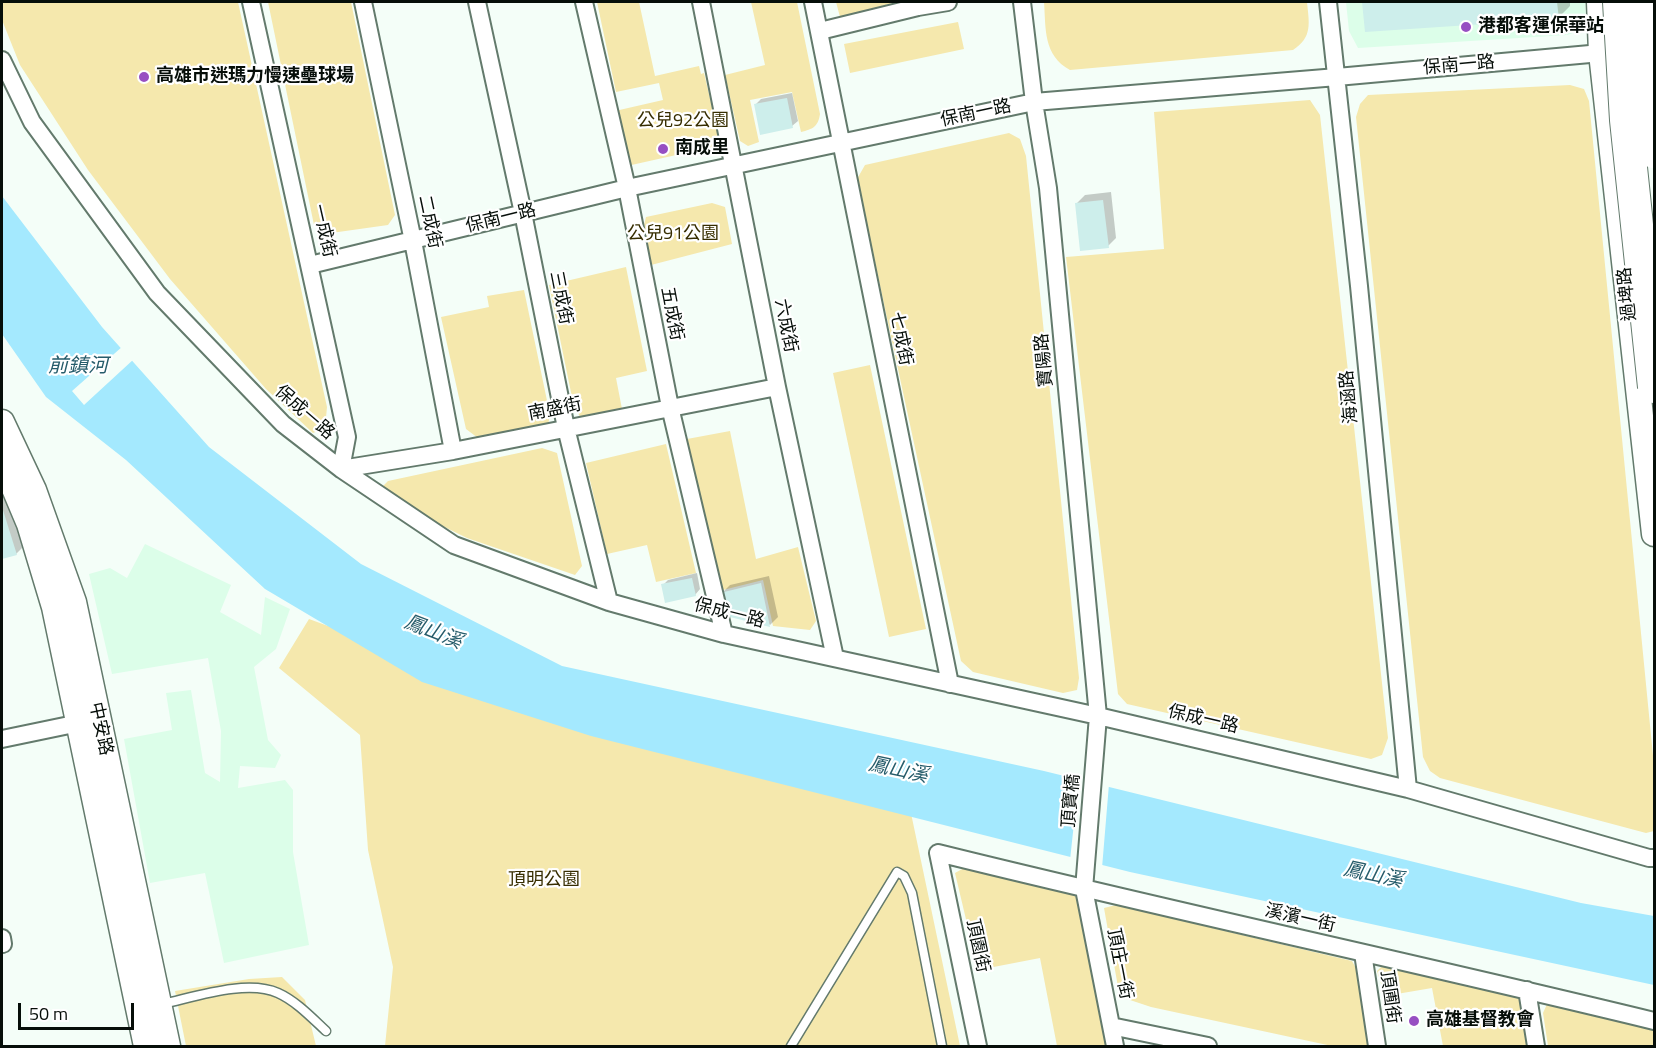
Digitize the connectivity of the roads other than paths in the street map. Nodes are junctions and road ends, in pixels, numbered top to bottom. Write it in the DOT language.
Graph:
graph roads {
  1 [pos="251,2"];
  2 [pos="363,2"];
  3 [pos="477,2"];
  4 [pos="584,2"];
  5 [pos="701,2"];
  6 [pos="813,2"];
  7 [pos="948,2"];
  8 [pos="1022,2"];
  9 [pos="1328,2"];
  10 [pos="1599,2"];
  11 [pos="1619,2"];
  12 [pos="1644,2"];
  13 [pos="917,4"];
  14 [pos="820,31"];
  15 [pos="1654,50"];
  16 [pos="1601,53"];
  17 [pos="2,60"];
  18 [pos="1337,77"];
  19 [pos="1034,102"];
  20 [pos="840,143"];
  21 [pos="1654,152"];
  22 [pos="734,165"];
  23 [pos="627,188"];
  24 [pos="523,213"];
  25 [pos="413,241"];
  26 [pos="310,265"];
  27 [pos="777,387"];
  28 [pos="1654,387"];
  29 [pos="670,407"];
  30 [pos="2,422"];
  31 [pos="566,428"];
  32 [pos="453,451"];
  33 [pos="341,469"];
  34 [pos="9,472"];
  35 [pos="1654,534"];
  36 [pos="609,602"];
  37 [pos="724,634"];
  38 [pos="835,658"];
  39 [pos="950,684"];
  40 [pos="1098,716"];
  41 [pos="79,723"];
  42 [pos="2,739"];
  43 [pos="1408,789"];
  44 [pos="938,853"];
  45 [pos="1654,858"];
  46 [pos="1084,889"];
  47 [pos="1363,953"];
  48 [pos="1527,990"];
  49 [pos="159,1004"];
  50 [pos="1654,1021"];
  51 [pos="1111,1026"];
  52 [pos="326,1031"];
  53 [pos="146,1047"];
  54 [pos="168,1047"];
  55 [pos="791,1047"];
  56 [pos="942,1047"];
  57 [pos="978,1047"];
  58 [pos="1116,1047"];
  59 [pos="1208,1047"];
  60 [pos="1377,1047"];
  61 [pos="1536,1047"];
  1 -- 26 [label="street, 一成街"];
  2 -- 25 [label="street, 二成街"];
  3 -- 24 [label="street, 三成街"];
  4 -- 23 [label="street, 五成街"];
  5 -- 22 [label="street, 六成街"];
  6 -- 14 [label="street, 七成街"];
  7 -- 13 [label="street"];
  8 -- 19 [label="street, 寶陽路"];
  9 -- 18 [label="street, 海涵路"];
  10 -- 16 [label="street, 過埤路"];
  11 -- 28 [label="highway, bridge"];
  12 -- 21 [label="highway, bridge"];
  13 -- 14 [label="street"];
  14 -- 20 [label="street, 七成街"];
  15 -- 16 [label="street, 保南一路"];
  16 -- 18 [label="street, 保南一路"];
  16 -- 35 [label="street, 過埤路"];
  17 -- 33 [label="street, 保成一路"];
  18 -- 19 [label="street, 保南一路"];
  18 -- 43 [label="street, 海涵路"];
  19 -- 20 [label="street, 保南一路"];
  19 -- 40 [label="street, 寶陽路"];
  20 -- 22 [label="street, 保南一路"];
  20 -- 39 [label="street, 七成街"];
  22 -- 23 [label="street, 保南一路"];
  22 -- 27 [label="street, 六成街"];
  23 -- 24 [label="street, 保南一路"];
  23 -- 29 [label="street, 五成街"];
  24 -- 25 [label="street, 保南一路"];
  24 -- 31 [label="street, 三成街"];
  25 -- 26 [label="street, 保南一路"];
  25 -- 32 [label="street, 二成街"];
  26 -- 33 [label="street, 一成街"];
  27 -- 29 [label="street, 南盛街"];
  27 -- 38 [label="street, 六成街"];
  29 -- 31 [label="street, 南盛街"];
  29 -- 37 [label="street, 五成街"];
  30 -- 34 [label="street, 中安路"];
  31 -- 32 [label="street, 南盛街"];
  31 -- 36 [label="street, 三成街"];
  32 -- 33 [label="street, 南盛街"];
  33 -- 36 [label="street, 保成一路"];
  34 -- 41 [label="street, 中安路"];
  34 -- 49 [label="street, 中安路"];
  36 -- 37 [label="street, 保成一路"];
  37 -- 38 [label="street, 保成一路"];
  38 -- 39 [label="street, 保成一路"];
  39 -- 40 [label="street, 保成一路"];
  40 -- 43 [label="street, 保成一路"];
  40 -- 46 [label="street, 頂寶橋"];
  41 -- 42 [label="street"];
  41 -- 53 [label="street, 中安路"];
  43 -- 45 [label="street, 保成一路"];
  44 -- 46 [label="street, 溪濱一街"];
  44 -- 57 [label="street, 頂園街"];
  46 -- 47 [label="street, 溪濱一街"];
  46 -- 51 [label="street, 頂庄一街"];
  47 -- 48 [label="street, 溪濱一街"];
  47 -- 60 [label="street, 頂圃街"];
  48 -- 50 [label="street, 溪濱一街"];
  48 -- 61 [label="street"];
  49 -- 52 [label="lane"];
  49 -- 54 [label="street, 中安路"];
  51 -- 58 [label="street, 頂庄一街"];
  51 -- 59 [label="street"];
  55 -- 56 [label="lane"];
}
